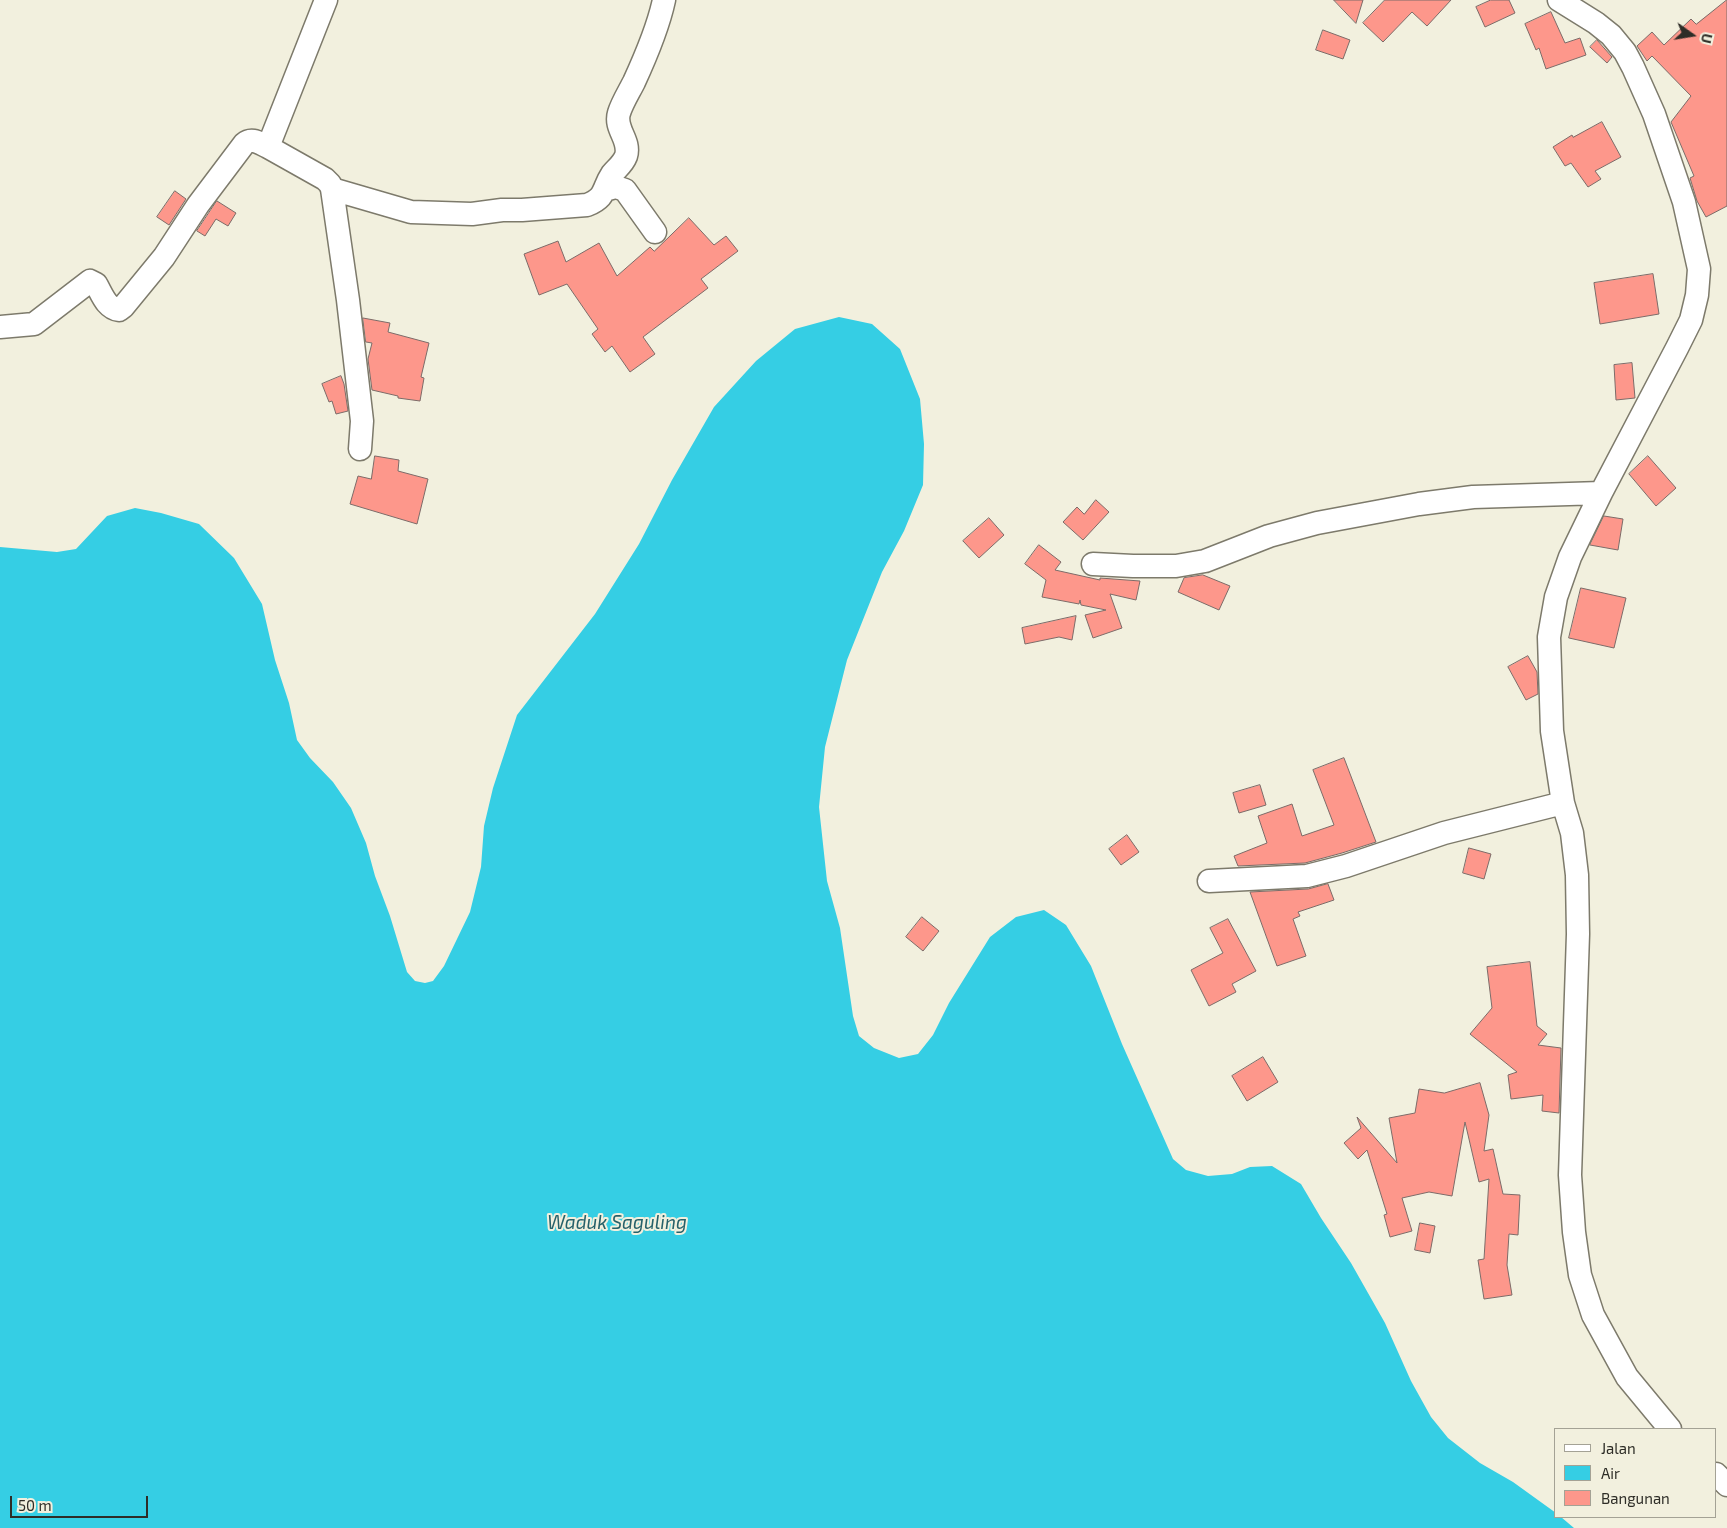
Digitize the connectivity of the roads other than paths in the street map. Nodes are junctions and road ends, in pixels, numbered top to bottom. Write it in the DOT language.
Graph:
graph roads {
  1 [pos="326,0"];
  2 [pos="664,0"];
  3 [pos="1559,0"];
  4 [pos="268,147"];
  5 [pos="332,190"];
  6 [pos="605,190"];
  7 [pos="655,232"];
  8 [pos="0,327"];
  9 [pos="360,449"];
  10 [pos="1600,493"];
  11 [pos="1094,564"];
  12 [pos="1563,803"];
  13 [pos="1209,881"];
  14 [pos="1669,1428"];
  15 [pos="1717,1475"];
  16 [pos="1727,1485"];
  1 -- 4 [label="street"];
  2 -- 6 [label="street"];
  3 -- 10 [label="street"];
  4 -- 5 [label="street"];
  4 -- 8 [label="street"];
  5 -- 6 [label="street"];
  5 -- 9 [label="street"];
  6 -- 7 [label="street"];
  10 -- 11 [label="street"];
  10 -- 12 [label="street"];
  12 -- 13 [label="street"];
  12 -- 14 [label="street"];
  15 -- 16 [label="street"];
}
